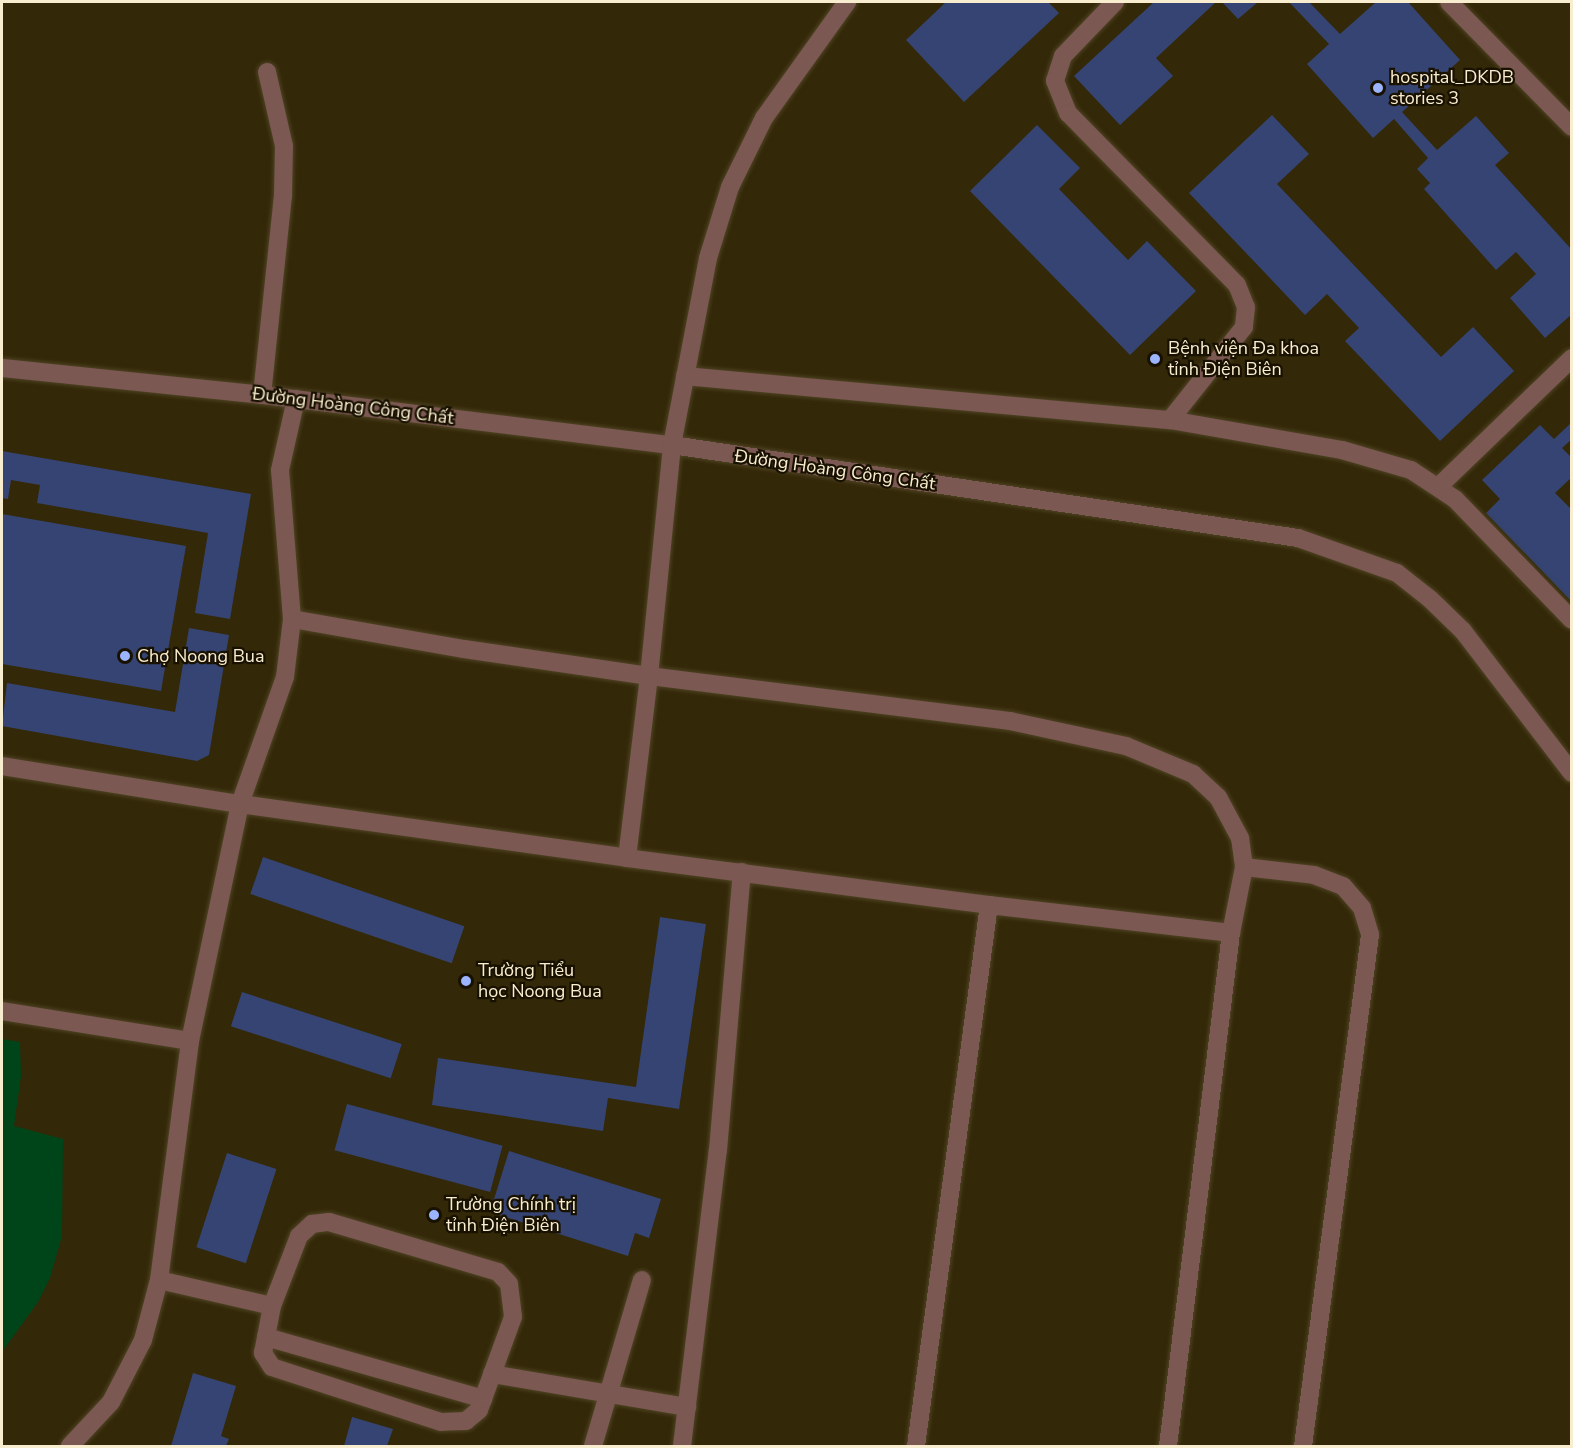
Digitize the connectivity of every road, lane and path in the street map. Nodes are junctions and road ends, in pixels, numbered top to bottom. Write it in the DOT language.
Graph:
graph roads {
  1 [pos="847,2"];
  2 [pos="1115,2"];
  3 [pos="1449,2"];
  4 [pos="267,72"];
  5 [pos="1572,127"];
  6 [pos="1572,358"];
  7 [pos="2,368"];
  8 [pos="685,376"];
  9 [pos="262,395"];
  10 [pos="296,399"];
  11 [pos="1170,420"];
  12 [pos="672,445"];
  13 [pos="1438,487"];
  14 [pos="292,619"];
  15 [pos="1572,620"];
  16 [pos="649,676"];
  17 [pos="2,766"];
  18 [pos="1572,773"];
  19 [pos="240,804"];
  20 [pos="627,858"];
  21 [pos="1244,867"];
  22 [pos="742,872"];
  23 [pos="989,905"];
  24 [pos="1231,933"];
  25 [pos="2,1011"];
  26 [pos="190,1041"];
  27 [pos="159,1280"];
  28 [pos="642,1280"];
  29 [pos="272,1306"];
  30 [pos="266,1337"];
  31 [pos="492,1374"];
  32 [pos="609,1392"];
  33 [pos="483,1399"];
  34 [pos="687,1407"];
  35 [pos="70,1446"];
  36 [pos="593,1446"];
  37 [pos="682,1446"];
  38 [pos="916,1446"];
  39 [pos="1168,1446"];
  40 [pos="1303,1446"];
  1 -- 8 [label="street"];
  2 -- 11 [label="street"];
  3 -- 5 [label="street"];
  4 -- 9 [label="street"];
  6 -- 13 [label="street"];
  7 -- 9 [label="street, Đường Hoàng Công Chất"];
  8 -- 11 [label="street"];
  8 -- 12 [label="street"];
  9 -- 10 [label="street, Đường Hoàng Công Chất"];
  10 -- 12 [label="street, Đường Hoàng Công Chất"];
  10 -- 14 [label="street"];
  11 -- 13 [label="street"];
  12 -- 16 [label="street"];
  12 -- 18 [label="street, Đường Hoàng Công Chất"];
  13 -- 15 [label="street"];
  14 -- 16 [label="street"];
  14 -- 19 [label="street"];
  16 -- 20 [label="street"];
  16 -- 21 [label="street"];
  17 -- 19 [label="street"];
  19 -- 20 [label="street"];
  19 -- 26 [label="street"];
  20 -- 22 [label="street"];
  21 -- 24 [label="street"];
  21 -- 40 [label="street"];
  22 -- 23 [label="street"];
  22 -- 34 [label="street"];
  23 -- 24 [label="street"];
  23 -- 38 [label="street"];
  24 -- 39 [label="street"];
  25 -- 26 [label="street"];
  26 -- 27 [label="street"];
  27 -- 29 [label="street"];
  27 -- 35 [label="street"];
  28 -- 32 [label="street"];
  29 -- 30 [label="street"];
  29 -- 31 [label="street"];
  30 -- 33 [label="street"];
  30 -- 33 [label="street"];
  31 -- 32 [label="street"];
  31 -- 33 [label="street"];
  32 -- 34 [label="street"];
  32 -- 36 [label="street"];
  34 -- 37 [label="street"];
}
